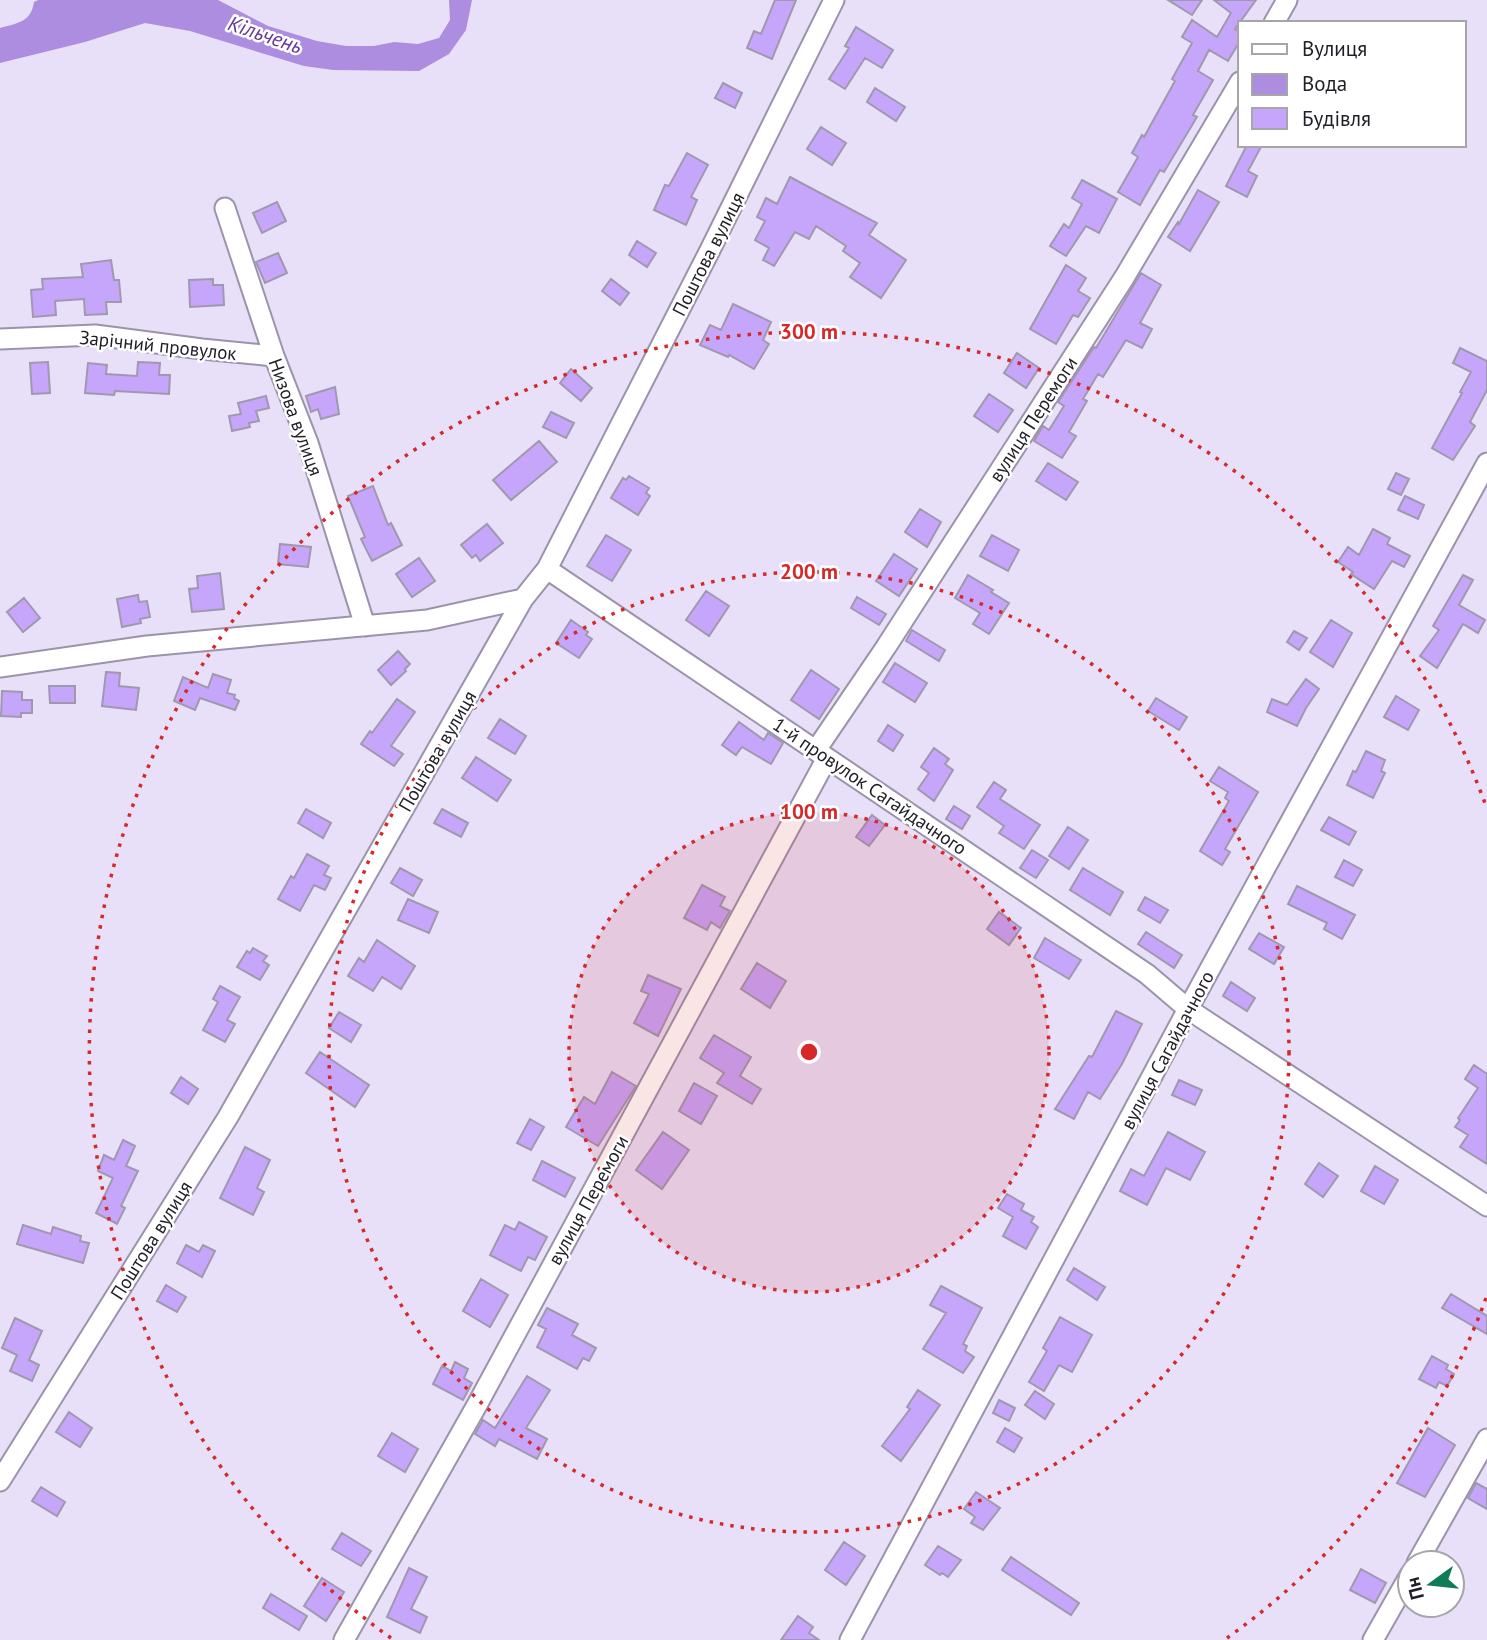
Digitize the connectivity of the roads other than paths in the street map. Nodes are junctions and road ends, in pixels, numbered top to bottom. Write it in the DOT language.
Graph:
graph roads {
  1 [pos="834,0"];
  2 [pos="1287,0"];
  3 [pos="1275,21"];
  4 [pos="1238,85"];
  5 [pos="225,208"];
  6 [pos="0,339"];
  7 [pos="274,356"];
  8 [pos="1487,463"];
  9 [pos="547,569"];
  10 [pos="523,599"];
  11 [pos="365,626"];
  12 [pos="0,667"];
  13 [pos="822,754"];
  14 [pos="1188,1010"];
  15 [pos="1487,1206"];
  16 [pos="1487,1439"];
  17 [pos="0,1481"];
  18 [pos="1425,1549"];
  19 [pos="1396,1600"];
  20 [pos="344,1640"];
  21 [pos="850,1640"];
  22 [pos="1373,1640"];
  1 -- 9 [label="street, Поштова вулиця"];
  2 -- 3 [label="street"];
  4 -- 13 [label="street, вулиця Перемоги"];
  5 -- 7 [label="street, Низова вулиця"];
  6 -- 7 [label="street, Зарічний провулок"];
  7 -- 11 [label="street, Низова вулиця"];
  8 -- 14 [label="street, вулиця Сагайдачного"];
  9 -- 10 [label="street, Поштова вулиця"];
  9 -- 13 [label="street, 1-й провулок Сагайдачного"];
  10 -- 11 [label="street"];
  10 -- 17 [label="street, Поштова вулиця"];
  11 -- 12 [label="street"];
  13 -- 14 [label="street, 1-й провулок Сагайдачного"];
  13 -- 20 [label="street, вулиця Перемоги"];
  14 -- 15 [label="street, 1-й провулок Сагайдачного"];
  14 -- 21 [label="street, вулиця Сагайдачного"];
  16 -- 18 [label="street"];
  19 -- 22 [label="street"];
}
